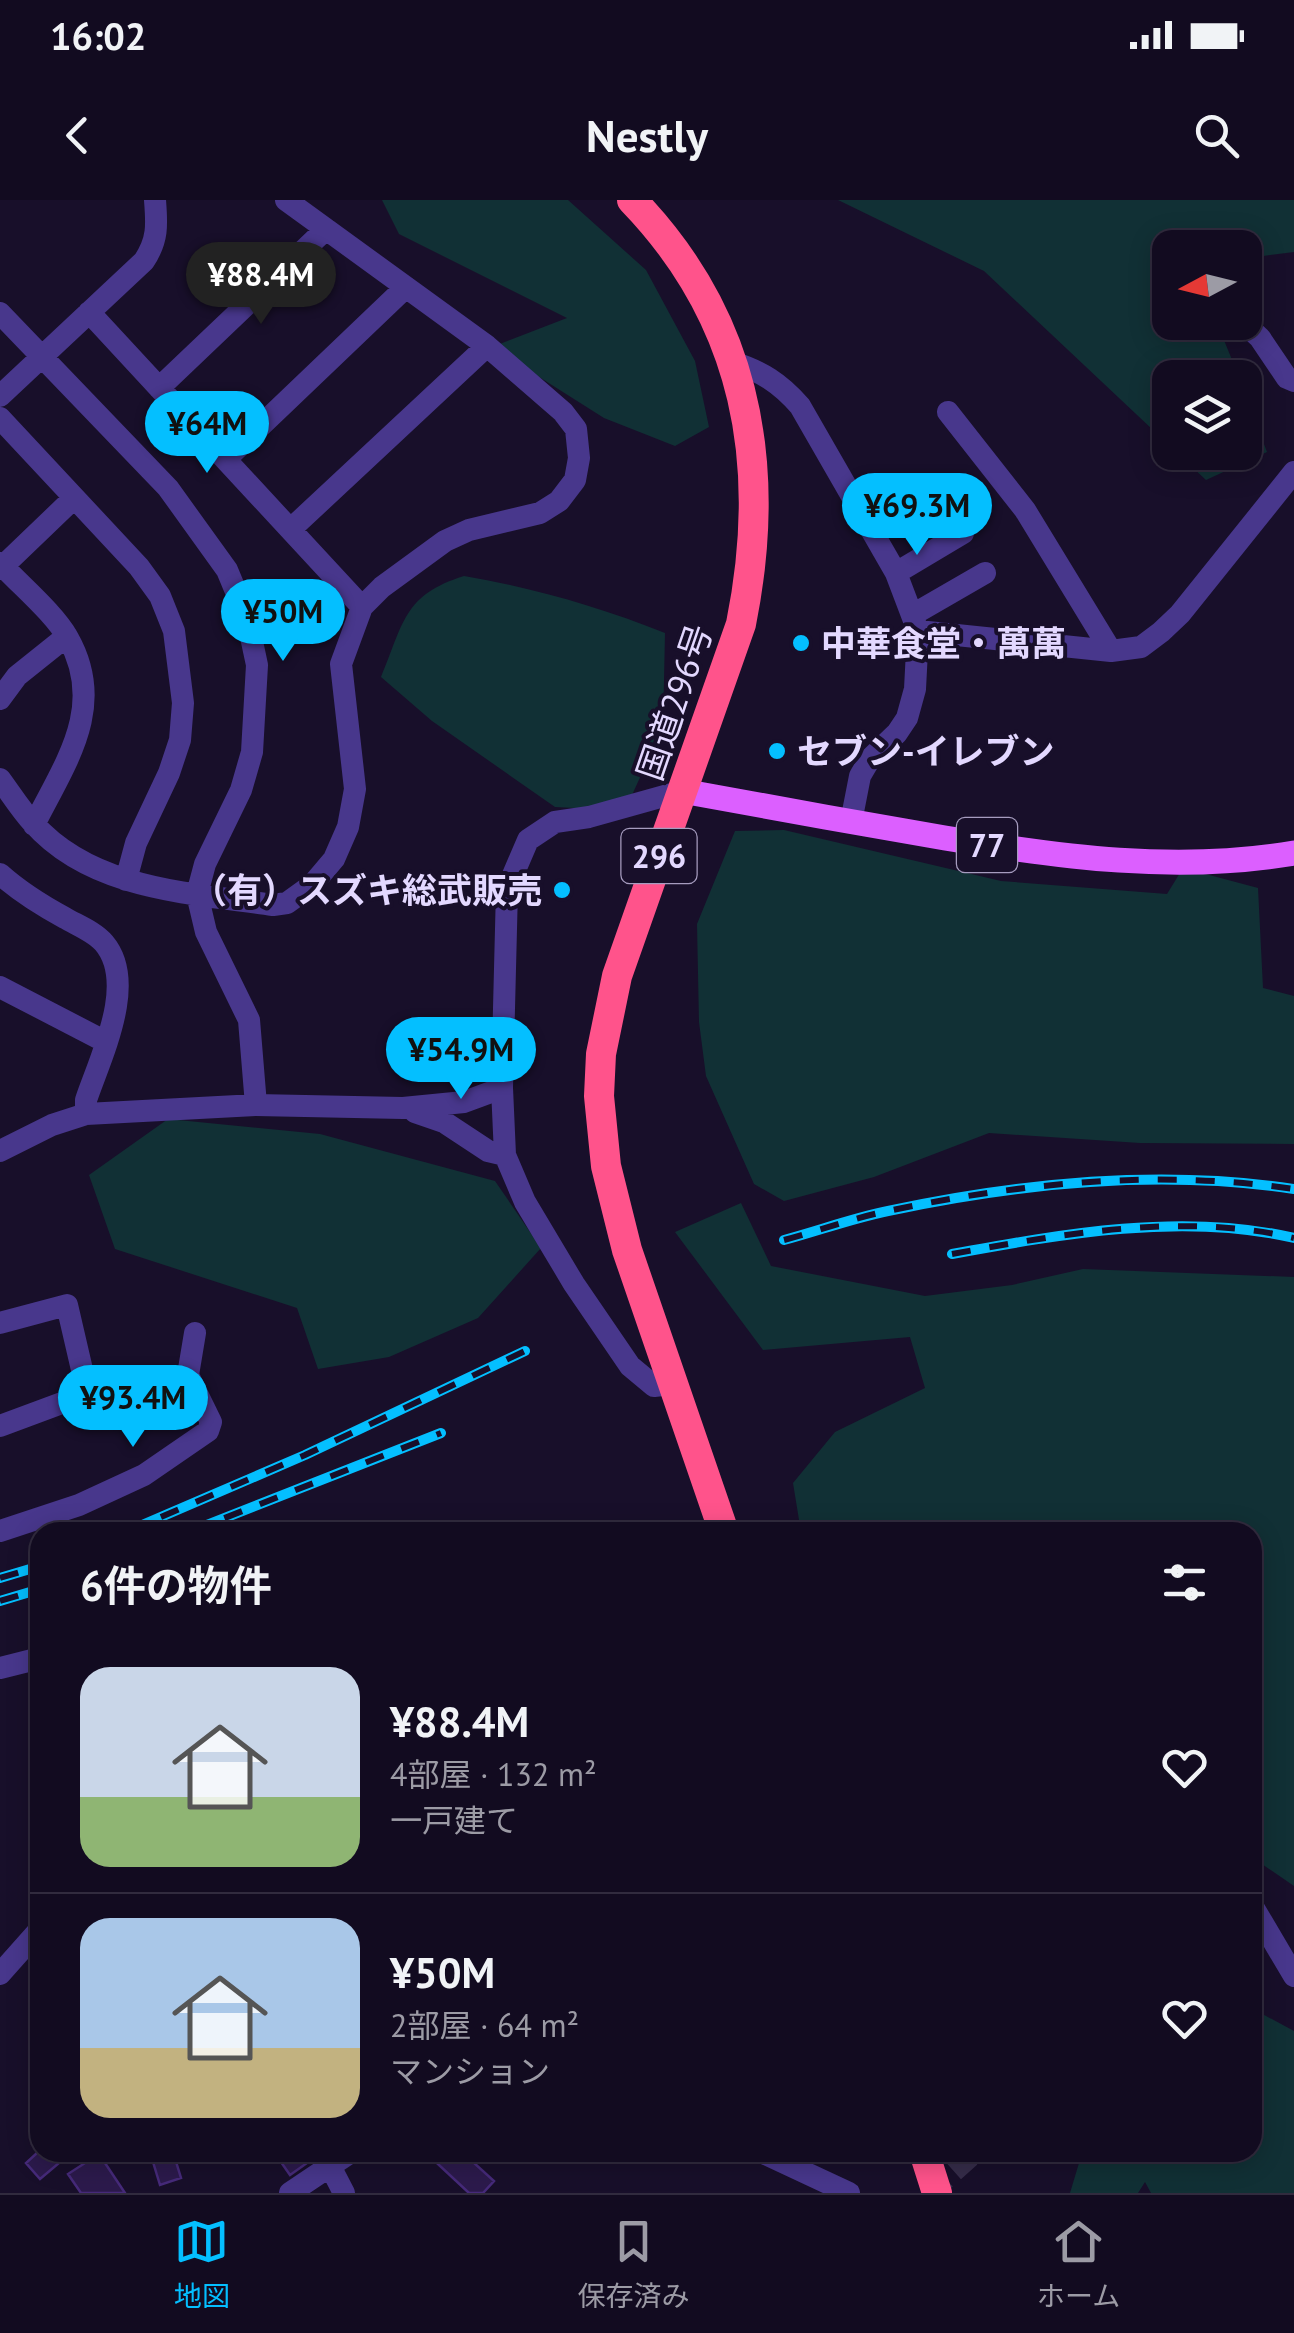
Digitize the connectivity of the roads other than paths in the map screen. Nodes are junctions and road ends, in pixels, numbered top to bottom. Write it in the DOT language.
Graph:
graph roads {
  1 [pos="155,200"];
  2 [pos="286,200"];
  3 [pos="632,200"];
  4 [pos="326,228"];
  5 [pos="406,286"];
  6 [pos="89,312"];
  7 [pos="0,313"];
  8 [pos="1261,340"];
  9 [pos="487,346"];
  10 [pos="41,357"];
  11 [pos="732,362"];
  12 [pos="1294,381"];
  13 [pos="160,388"];
  14 [pos="0,396"];
  15 [pos="948,412"];
  16 [pos="0,418"];
  17 [pos="226,459"];
  18 [pos="1294,472"];
  19 [pos="74,498"];
  20 [pos="292,528"];
  21 [pos="963,533"];
  22 [pos="1,566"];
  23 [pos="896,573"];
  24 [pos="985,573"];
  25 [pos="362,607"];
  26 [pos="916,622"];
  27 [pos="67,636"];
  28 [pos="1111,651"];
  29 [pos="0,699"];
  30 [pos="0,779"];
  31 [pos="682,792"];
  32 [pos="851,822"];
  33 [pos="34,825"];
  34 [pos="1294,852"];
  35 [pos="0,874"];
  36 [pos="126,880"];
  37 [pos="197,894"];
  38 [pos="0,987"];
  39 [pos="106,1042"];
  40 [pos="502,1088"];
  41 [pos="256,1105"];
  42 [pos="404,1108"];
  43 [pos="86,1114"];
  44 [pos="0,1151"];
  45 [pos="505,1155"];
  46 [pos="0,1323"];
  47 [pos="196,1332"];
  48 [pos="671,1384"];
  49 [pos="0,1426"];
  50 [pos="720,1522"];
  51 [pos="0,1531"];
  52 [pos="30,1660"];
  53 [pos="0,1668"];
  54 [pos="1262,1922"];
  55 [pos="30,1940"];
  56 [pos="0,1974"];
  57 [pos="1294,1976"];
  58 [pos="336,2162"];
  59 [pos="782,2162"];
  60 [pos="927,2162"];
  61 [pos="330,2166"];
  62 [pos="290,2193"];
  63 [pos="344,2193"];
  64 [pos="849,2193"];
  65 [pos="937,2193"];
  1 -- 6 [label="street"];
  2 -- 4 [label="street"];
  3 -- 11 [label="highway, 国道296号 / 296"];
  4 -- 5 [label="street"];
  4 -- 13 [label="street"];
  5 -- 9 [label="street"];
  5 -- 17 [label="street"];
  6 -- 10 [label="street"];
  6 -- 13 [label="street"];
  7 -- 10 [label="street"];
  8 -- 12 [label="street"];
  9 -- 20 [label="street"];
  9 -- 25 [label="street"];
  10 -- 14 [label="street"];
  10 -- 37 [label="street"];
  11 -- 23 [label="street"];
  11 -- 31 [label="highway, 国道296号 / 296"];
  13 -- 17 [label="street"];
  15 -- 28 [label="street"];
  16 -- 19 [label="street"];
  17 -- 20 [label="street"];
  18 -- 28 [label="street"];
  19 -- 22 [label="street"];
  19 -- 36 [label="street"];
  20 -- 25 [label="street"];
  21 -- 23 [label="street"];
  22 -- 27 [label="street"];
  23 -- 26 [label="street"];
  24 -- 26 [label="street"];
  25 -- 37 [label="street"];
  26 -- 28 [label="street"];
  26 -- 32 [label="street"];
  27 -- 29 [label="street"];
  27 -- 33 [label="street"];
  30 -- 33 [label="street"];
  31 -- 32 [label="main road, 77"];
  31 -- 40 [label="street"];
  31 -- 48 [label="highway, 国道296号 / 296"];
  32 -- 34 [label="main road, 77"];
  33 -- 36 [label="street"];
  35 -- 39 [label="street"];
  36 -- 37 [label="street"];
  37 -- 41 [label="street"];
  38 -- 39 [label="street"];
  39 -- 43 [label="street"];
  40 -- 42 [label="street"];
  40 -- 45 [label="street"];
  41 -- 42 [label="street"];
  41 -- 43 [label="street"];
  42 -- 45 [label="street"];
  43 -- 44 [label="street"];
  45 -- 48 [label="street"];
  46 -- 49 [label="street"];
  47 -- 51 [label="street"];
  48 -- 50 [label="highway, 国道296号 / 296"];
  52 -- 53 [label="street"];
  54 -- 57 [label="street"];
  55 -- 56 [label="street"];
  58 -- 61 [label="street"];
  59 -- 64 [label="street"];
  60 -- 65 [label="highway"];
  61 -- 62 [label="street"];
  61 -- 63 [label="street"];
}
